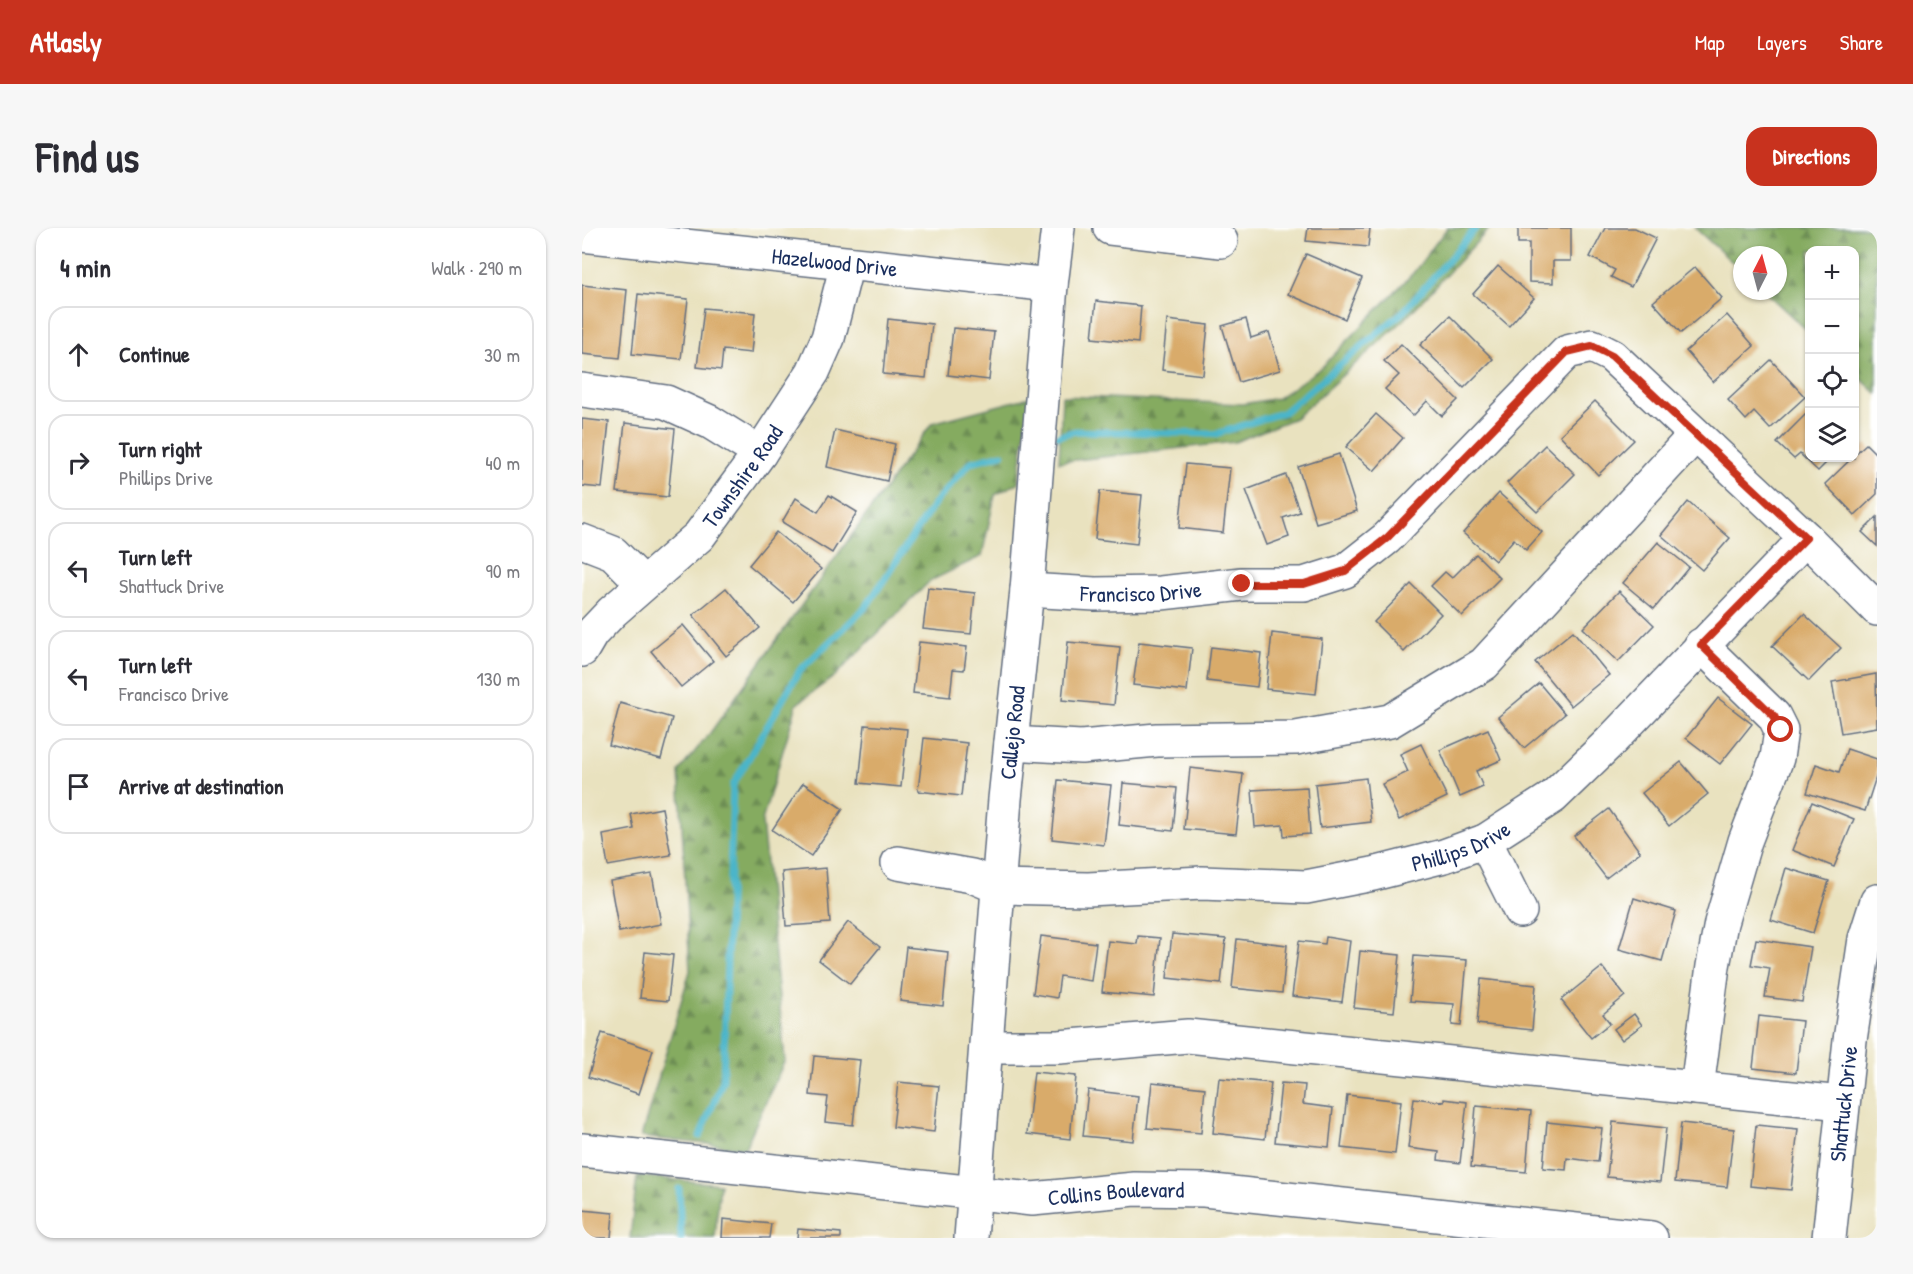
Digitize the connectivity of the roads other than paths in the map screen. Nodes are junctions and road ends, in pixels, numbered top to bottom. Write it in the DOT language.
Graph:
graph roads {
  1 [pos="1058,228"];
  2 [pos="1110,228"];
  3 [pos="582,235"];
  4 [pos="1221,241"];
  5 [pos="847,264"];
  6 [pos="1051,285"];
  7 [pos="582,390"];
  8 [pos="1695,435"];
  9 [pos="760,453"];
  10 [pos="1806,538"];
  11 [pos="582,541"];
  12 [pos="644,583"];
  13 [pos="1028,590"];
  14 [pos="1877,609"];
  15 [pos="1701,645"];
  16 [pos="582,650"];
  17 [pos="1011,743"];
  18 [pos="1485,841"];
  19 [pos="898,863"];
  20 [pos="998,887"];
  21 [pos="1877,901"];
  22 [pos="1520,911"];
  23 [pos="986,1047"];
  24 [pos="1698,1088"];
  25 [pos="1842,1103"];
  26 [pos="582,1150"];
  27 [pos="974,1193"];
  28 [pos="971,1238"];
  29 [pos="1652,1238"];
  30 [pos="1829,1238"];
  1 -- 6 [label="street, Callejo Road"];
  2 -- 4 [label="street"];
  3 -- 5 [label="street, Hazelwood Drive"];
  5 -- 6 [label="street, Hazelwood Drive"];
  5 -- 9 [label="street, Townshire Road"];
  6 -- 13 [label="street, Callejo Road"];
  7 -- 9 [label="street"];
  8 -- 10 [label="street"];
  8 -- 13 [label="street, Francisco Drive"];
  8 -- 17 [label="street"];
  9 -- 12 [label="street, Townshire Road"];
  10 -- 14 [label="street"];
  10 -- 15 [label="street, Phillips Drive"];
  11 -- 12 [label="street"];
  12 -- 16 [label="street, Townshire Road"];
  13 -- 17 [label="street, Callejo Road"];
  15 -- 18 [label="street, Phillips Drive"];
  15 -- 24 [label="street"];
  17 -- 20 [label="street, Callejo Road"];
  18 -- 20 [label="street, Phillips Drive"];
  18 -- 22 [label="street"];
  19 -- 20 [label="street"];
  20 -- 23 [label="street, Callejo Road"];
  21 -- 25 [label="street, Shattuck Drive"];
  23 -- 24 [label="street"];
  23 -- 27 [label="street, Callejo Road"];
  24 -- 25 [label="street"];
  25 -- 30 [label="street, Shattuck Drive"];
  26 -- 27 [label="street, Collins Boulevard"];
  27 -- 28 [label="street, Callejo Road"];
  27 -- 29 [label="street, Collins Boulevard"];
}
